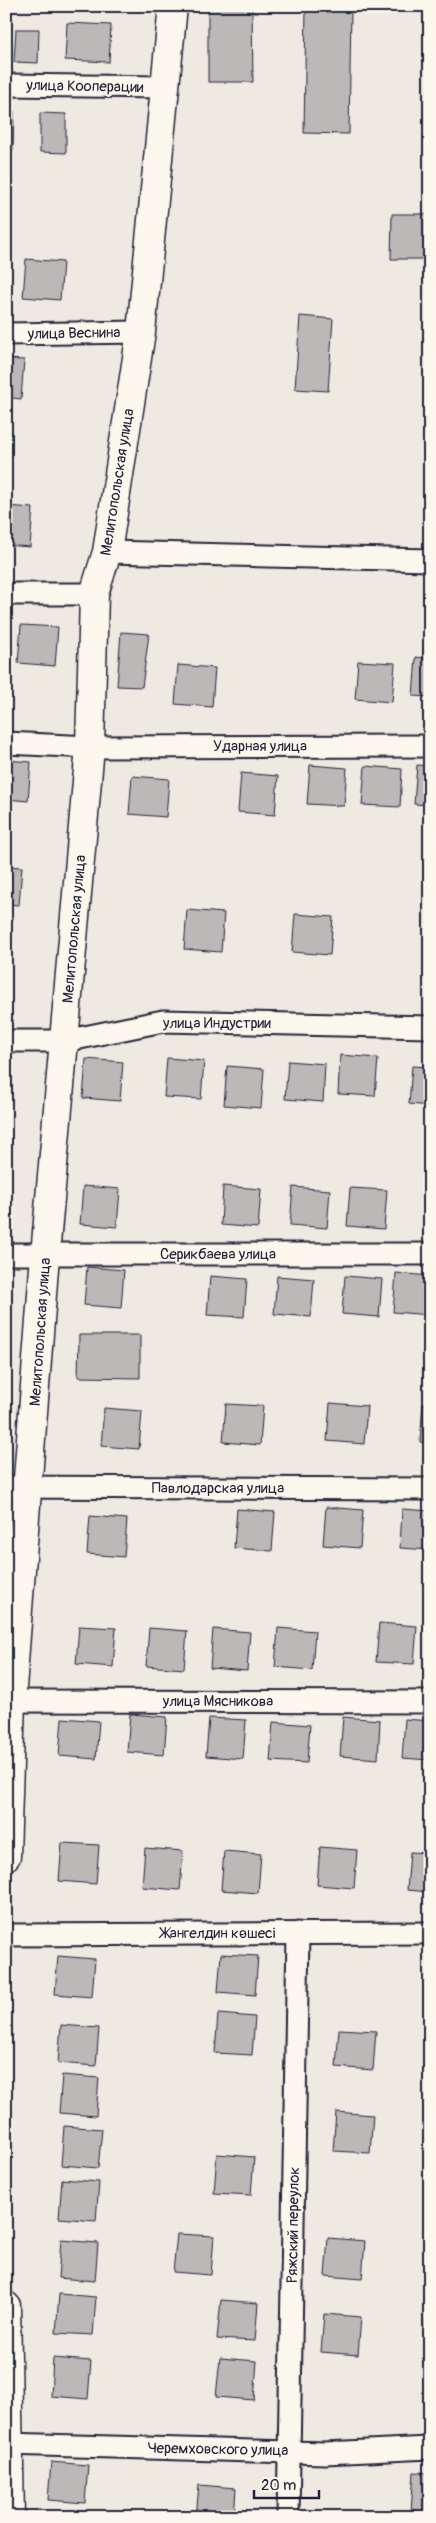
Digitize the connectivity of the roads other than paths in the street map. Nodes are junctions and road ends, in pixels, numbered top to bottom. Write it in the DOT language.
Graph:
graph roads {
  1 [pos="173,6"];
  2 [pos="6,85"];
  3 [pos="164,86"];
  4 [pos="141,332"];
  5 [pos="6,334"];
  6 [pos="107,552"];
  7 [pos="430,560"];
  8 [pos="6,594"];
  9 [pos="94,594"];
  10 [pos="6,743"];
  11 [pos="430,746"];
  12 [pos="90,747"];
  13 [pos="430,1026"];
  14 [pos="6,1041"];
  15 [pos="65,1041"];
  16 [pos="6,1254"];
  17 [pos="430,1254"];
  18 [pos="45,1255"];
  19 [pos="17,1487"];
  20 [pos="430,1489"];
  21 [pos="9,1701"];
  22 [pos="430,1702"];
  23 [pos="6,1856"];
  24 [pos="298,1932"];
  25 [pos="430,1933"];
  26 [pos="6,1935"];
  27 [pos="6,2306"];
  28 [pos="8,2444"];
  29 [pos="430,2448"];
  30 [pos="289,2451"];
  31 [pos="10,2517"];
  32 [pos="288,2517"];
  1 -- 3 [label="street, Мелитопольская улица"];
  2 -- 3 [label="street, улица Кооперации"];
  3 -- 4 [label="street, Мелитопольская улица"];
  4 -- 5 [label="street, улица Веснина"];
  4 -- 6 [label="street, Мелитопольская улица"];
  6 -- 7 [label="street"];
  6 -- 9 [label="street, Мелитопольская улица"];
  8 -- 9 [label="street"];
  9 -- 12 [label="street, Мелитопольская улица"];
  10 -- 12 [label="street, Ударная улица"];
  11 -- 12 [label="street, Ударная улица"];
  12 -- 15 [label="street, Мелитопольская улица"];
  13 -- 15 [label="street, улица Индустрии"];
  14 -- 15 [label="street, улица Индустрии"];
  15 -- 18 [label="street, Мелитопольская улица"];
  16 -- 18 [label="street, Серикбаева улица"];
  17 -- 18 [label="street, Серикбаева улица"];
  18 -- 19 [label="street, Мелитопольская улица"];
  19 -- 20 [label="street, Павлодарская улица"];
  19 -- 21 [label="street, Мелитопольская улица"];
  21 -- 22 [label="street, улица Мясникова"];
  21 -- 23 [label="street, Мелитопольская улица"];
  24 -- 25 [label="street, Жангелдин көшесі"];
  24 -- 26 [label="street, Жангелдин көшесі"];
  24 -- 30 [label="street, Ряжский переулок"];
  27 -- 28 [label="street"];
  28 -- 30 [label="street, Черемховского улица"];
  28 -- 31 [label="street"];
  29 -- 30 [label="street, Черемховского улица"];
  30 -- 32 [label="street, Ряжский переулок"];
}
